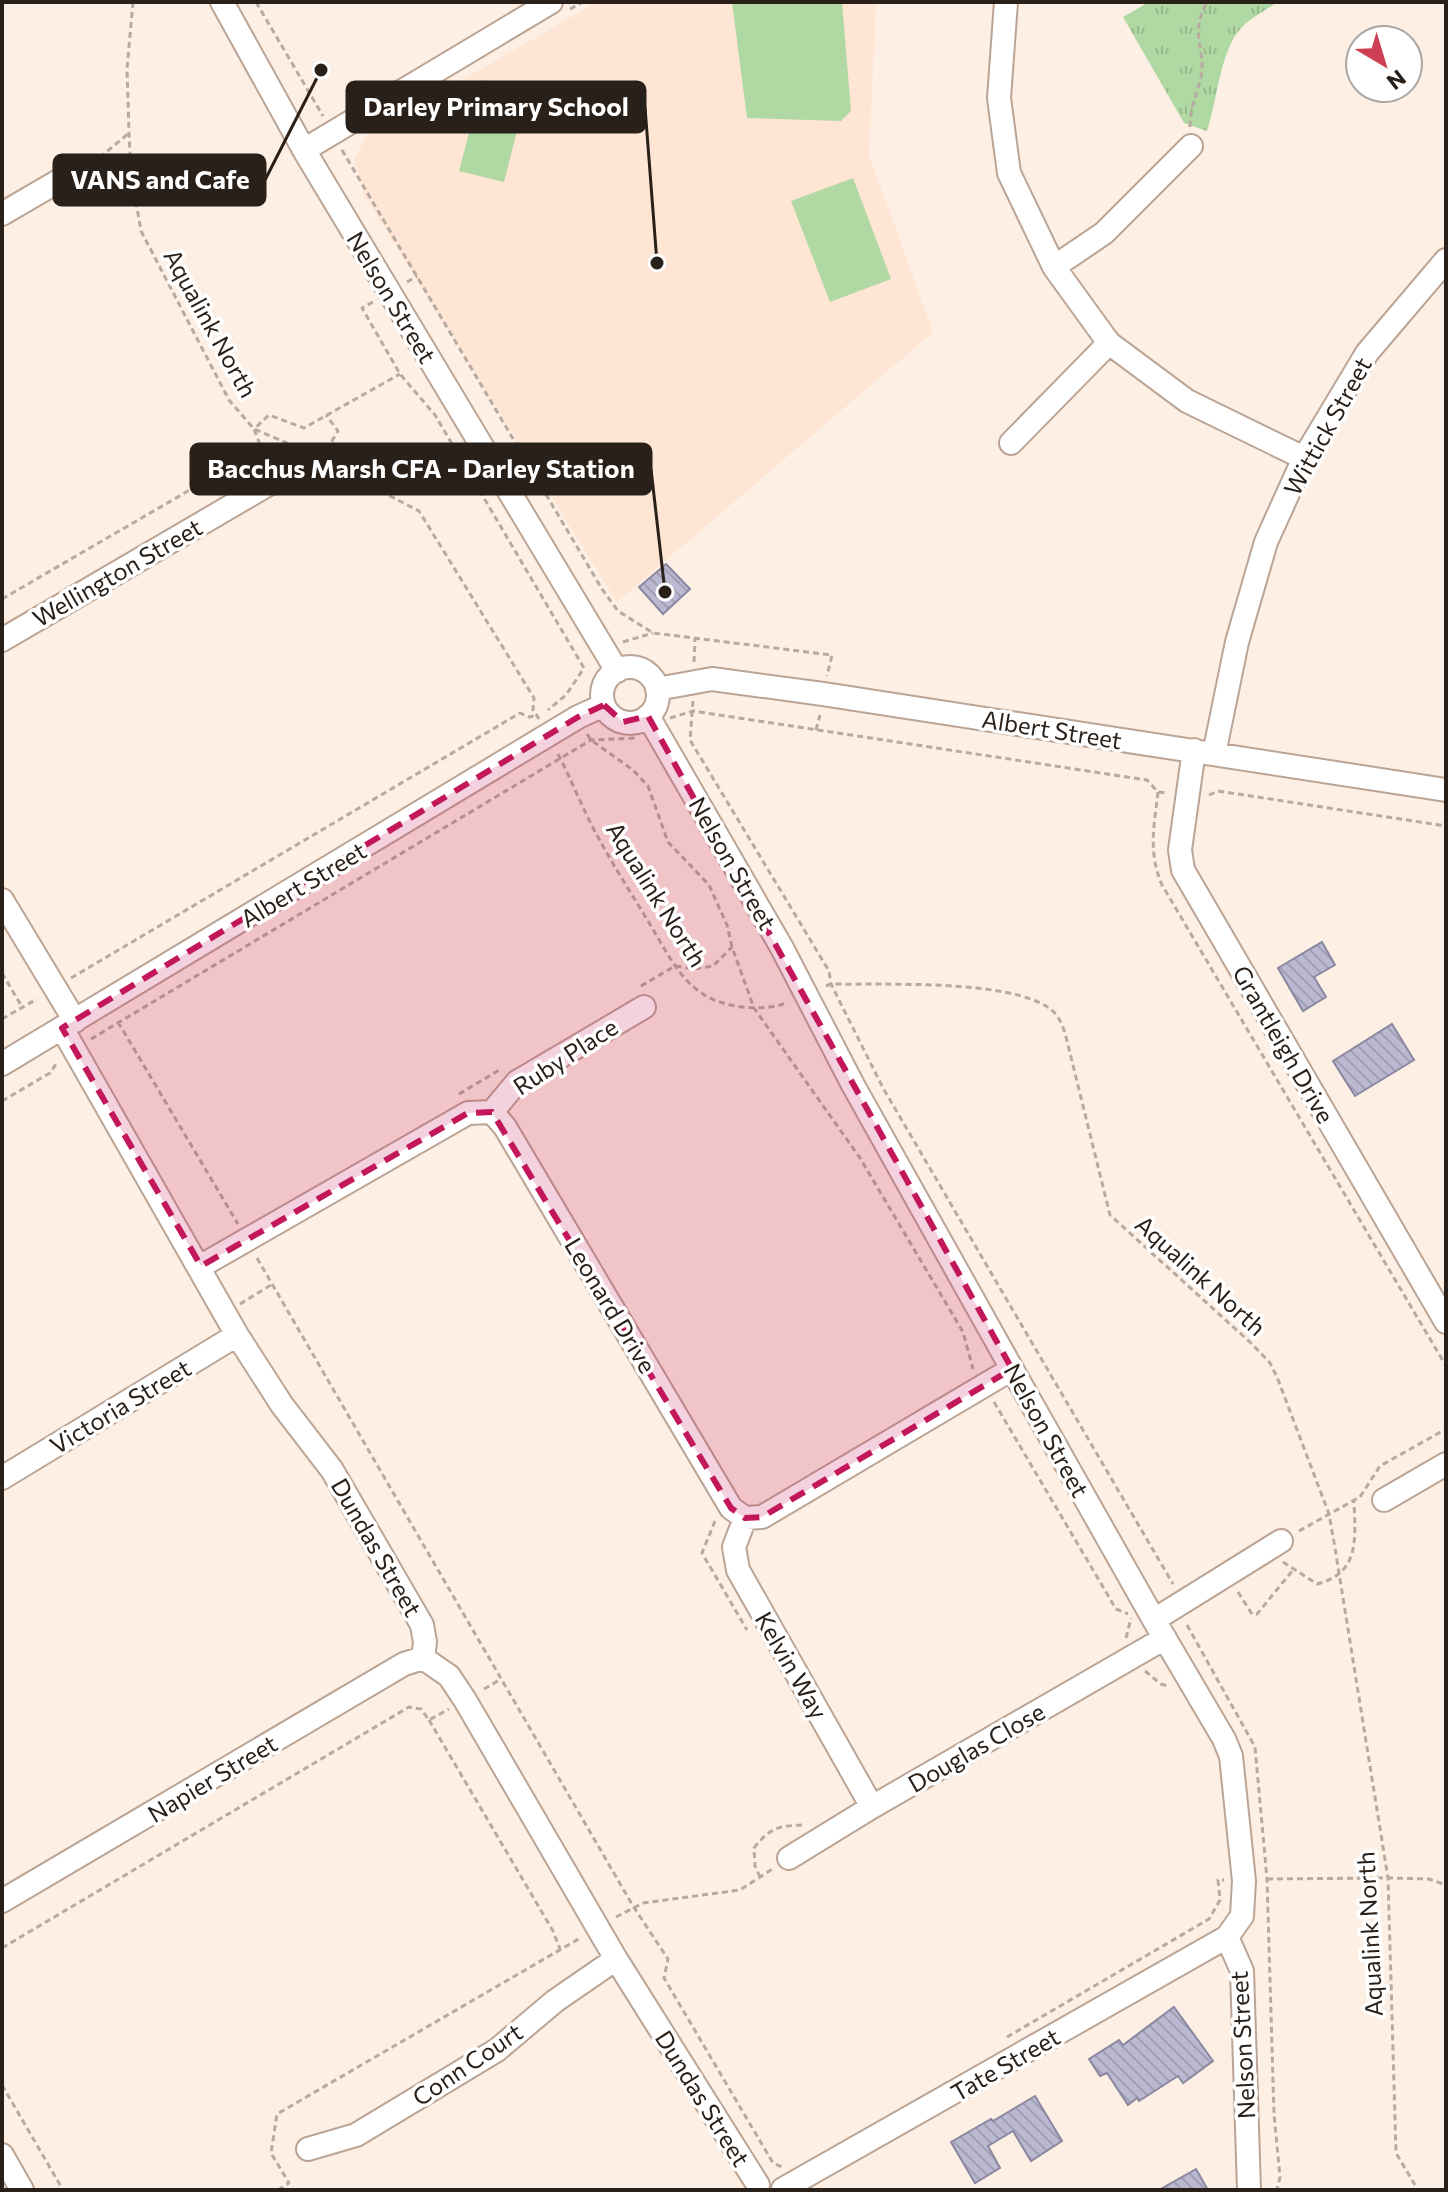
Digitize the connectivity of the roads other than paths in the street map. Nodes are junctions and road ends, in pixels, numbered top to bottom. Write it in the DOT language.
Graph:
graph roads {
  1 [pos="222,2"];
  2 [pos="551,2"];
  3 [pos="1006,2"];
  4 [pos="1191,146"];
  5 [pos="304,150"];
  6 [pos="74,172"];
  7 [pos="2,214"];
  8 [pos="1446,260"];
  9 [pos="1054,267"];
  10 [pos="1109,343"];
  11 [pos="1011,443"];
  12 [pos="1304,458"];
  13 [pos="274,481"];
  14 [pos="2,640"];
  15 [pos="617,671"];
  16 [pos="657,689"];
  17 [pos="604,705"];
  18 [pos="652,722"];
  19 [pos="1204,752"];
  20 [pos="1446,790"];
  21 [pos="2,900"];
  22 [pos="639,998"];
  23 [pos="69,1024"];
  24 [pos="2,1064"];
  25 [pos="492,1112"];
  26 [pos="201,1266"];
  27 [pos="1446,1322"];
  28 [pos="237,1335"];
  29 [pos="1012,1369"];
  30 [pos="1446,1464"];
  31 [pos="2,1478"];
  32 [pos="1384,1500"];
  33 [pos="738,1513"];
  34 [pos="1277,1544"];
  35 [pos="1159,1629"];
  36 [pos="423,1658"];
  37 [pos="872,1807"];
  38 [pos="789,1858"];
  39 [pos="2,1901"];
  40 [pos="1227,1937"];
  41 [pos="616,1959"];
  42 [pos="308,2149"];
  43 [pos="2,2155"];
  44 [pos="756,2188"];
  45 [pos="787,2188"];
  46 [pos="22,2190"];
  47 [pos="1249,2190"];
  1 -- 5 [label="street, Nelson Street"];
  2 -- 5 [label="street"];
  3 -- 9 [label="street"];
  4 -- 9 [label="street"];
  5 -- 15 [label="street, Nelson Street"];
  6 -- 7 [label="street"];
  8 -- 12 [label="street, Wittick Street"];
  9 -- 10 [label="street"];
  10 -- 11 [label="street"];
  10 -- 12 [label="street"];
  12 -- 19 [label="street, Wittick Street"];
  13 -- 14 [label="street, Wellington Street"];
  15 -- 16 [label="street"];
  15 -- 17 [label="street"];
  16 -- 18 [label="street"];
  16 -- 19 [label="street, Albert Street"];
  17 -- 18 [label="street"];
  17 -- 23 [label="street, Albert Street"];
  18 -- 29 [label="street, Nelson Street"];
  19 -- 20 [label="street, Albert Street"];
  19 -- 27 [label="street, Grantleigh Drive"];
  21 -- 23 [label="street, Dundas Street"];
  22 -- 25 [label="street, Ruby Place"];
  23 -- 24 [label="street, Albert Street"];
  23 -- 26 [label="street, Dundas Street"];
  25 -- 26 [label="street"];
  25 -- 33 [label="street, Leonard Drive"];
  26 -- 28 [label="street, Dundas Street"];
  28 -- 31 [label="street, Victoria Street"];
  28 -- 36 [label="street, Dundas Street"];
  29 -- 33 [label="street"];
  29 -- 35 [label="street, Nelson Street"];
  30 -- 32 [label="street"];
  33 -- 37 [label="street, Kelvin Way"];
  34 -- 35 [label="street, Douglas Close"];
  35 -- 37 [label="street, Douglas Close"];
  35 -- 40 [label="street, Nelson Street"];
  36 -- 39 [label="street, Napier Street"];
  36 -- 41 [label="street, Dundas Street"];
  37 -- 38 [label="street, Douglas Close"];
  40 -- 45 [label="street, Tate Street"];
  40 -- 47 [label="street, Nelson Street"];
  41 -- 42 [label="street, Conn Court"];
  41 -- 44 [label="street, Dundas Street"];
  43 -- 46 [label="street"];
  44 -- 45 [label="street"];
}
